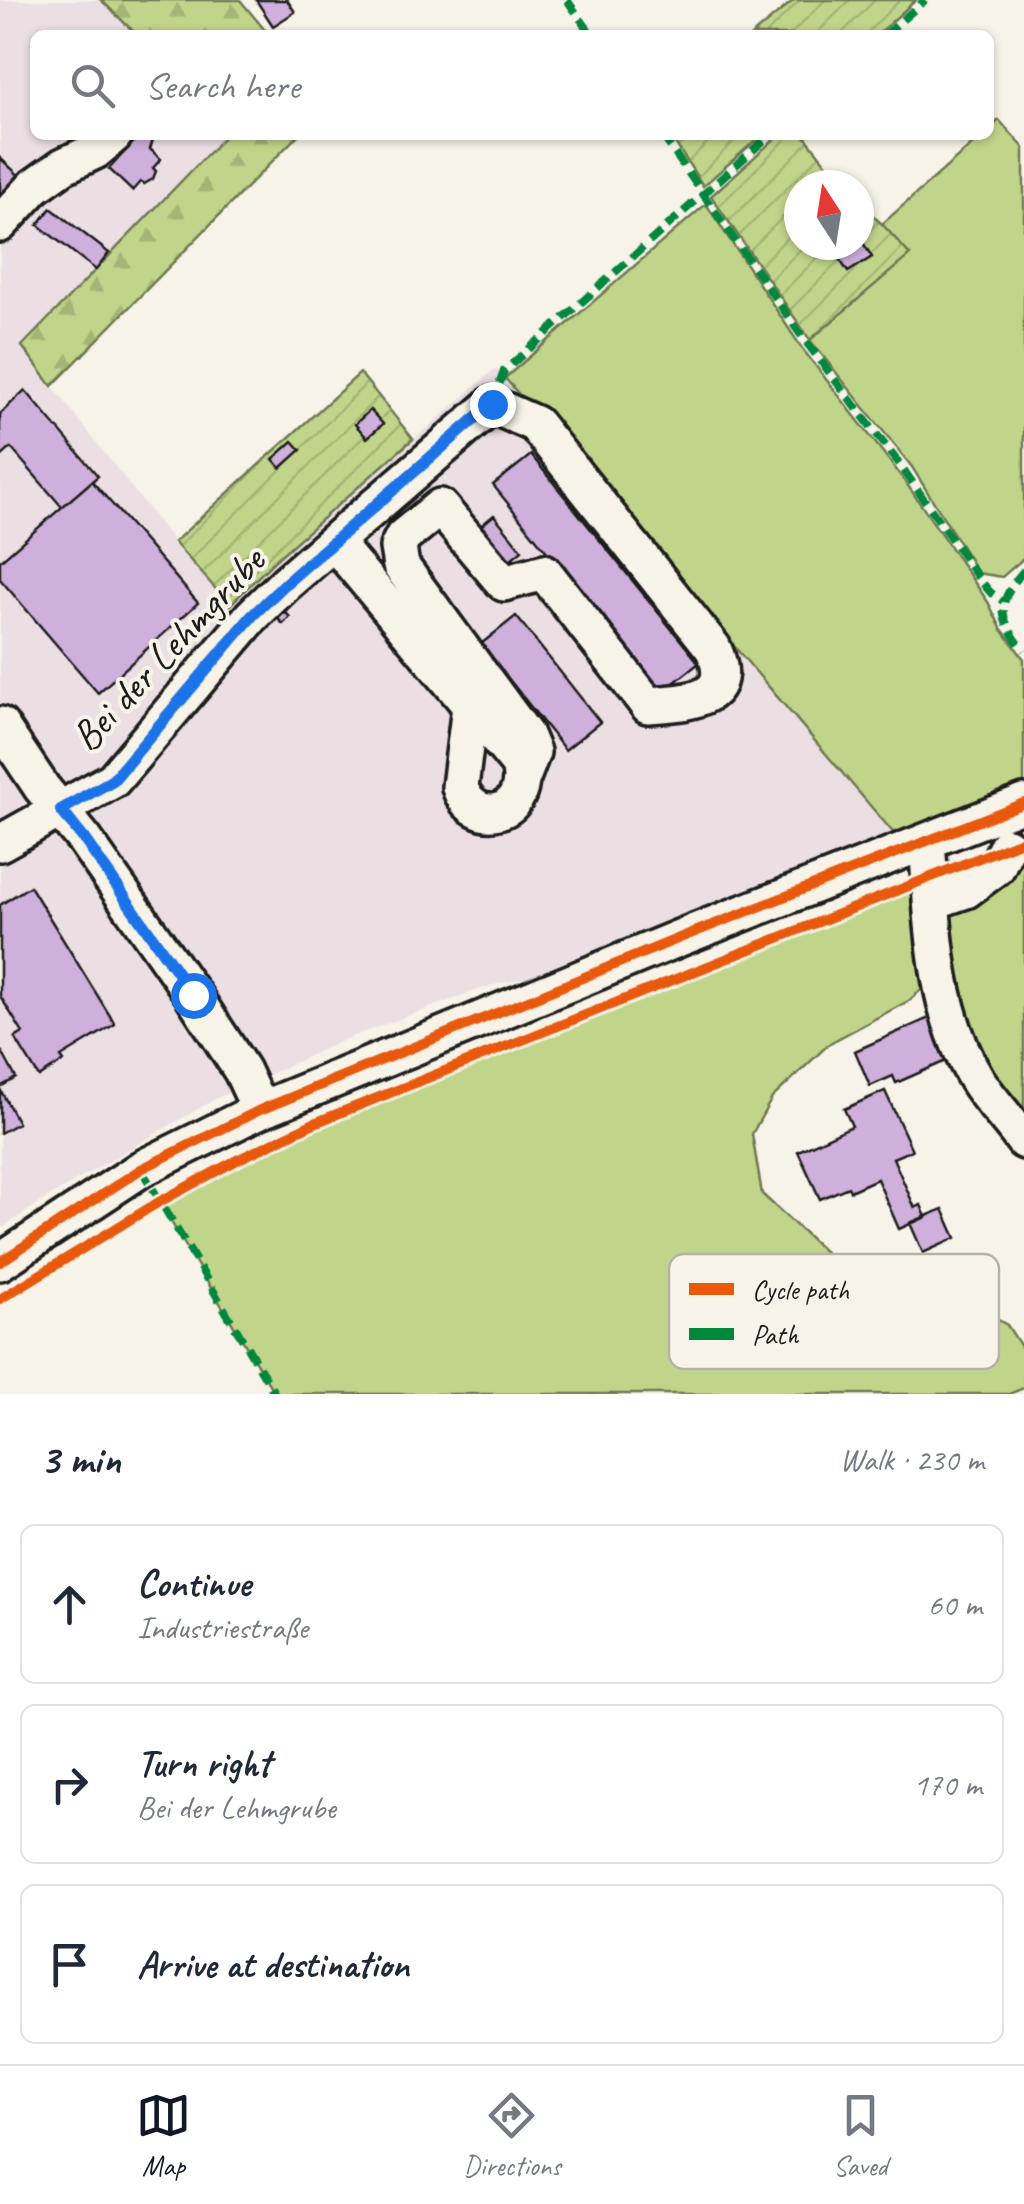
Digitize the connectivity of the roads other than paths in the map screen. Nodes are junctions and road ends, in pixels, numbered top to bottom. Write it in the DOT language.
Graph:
graph roads {
  1 [pos="108,140"];
  2 [pos="0,224"];
  3 [pos="335,543"];
  4 [pos="470,706"];
  5 [pos="0,725"];
  6 [pos="522,778"];
  7 [pos="1024,802"];
  8 [pos="61,810"];
  9 [pos="927,841"];
  10 [pos="0,843"];
  11 [pos="1008,846"];
  12 [pos="930,902"];
  13 [pos="260,1110"];
  14 [pos="1024,1140"];
  15 [pos="0,1262"];
  1 -- 2 [label="street"];
  3 -- 4 [label="street"];
  3 -- 6 [label="street, Bei der Lehmgrube"];
  3 -- 8 [label="street, Bei der Lehmgrube"];
  4 -- 6 [label="street"];
  4 -- 6 [label="street"];
  5 -- 8 [label="street"];
  7 -- 9 [label="street"];
  8 -- 10 [label="street, Bei der Lehmgrube"];
  8 -- 13 [label="street"];
  9 -- 12 [label="street"];
  9 -- 13 [label="street"];
  11 -- 12 [label="street"];
  12 -- 14 [label="street"];
  13 -- 15 [label="street"];
}
